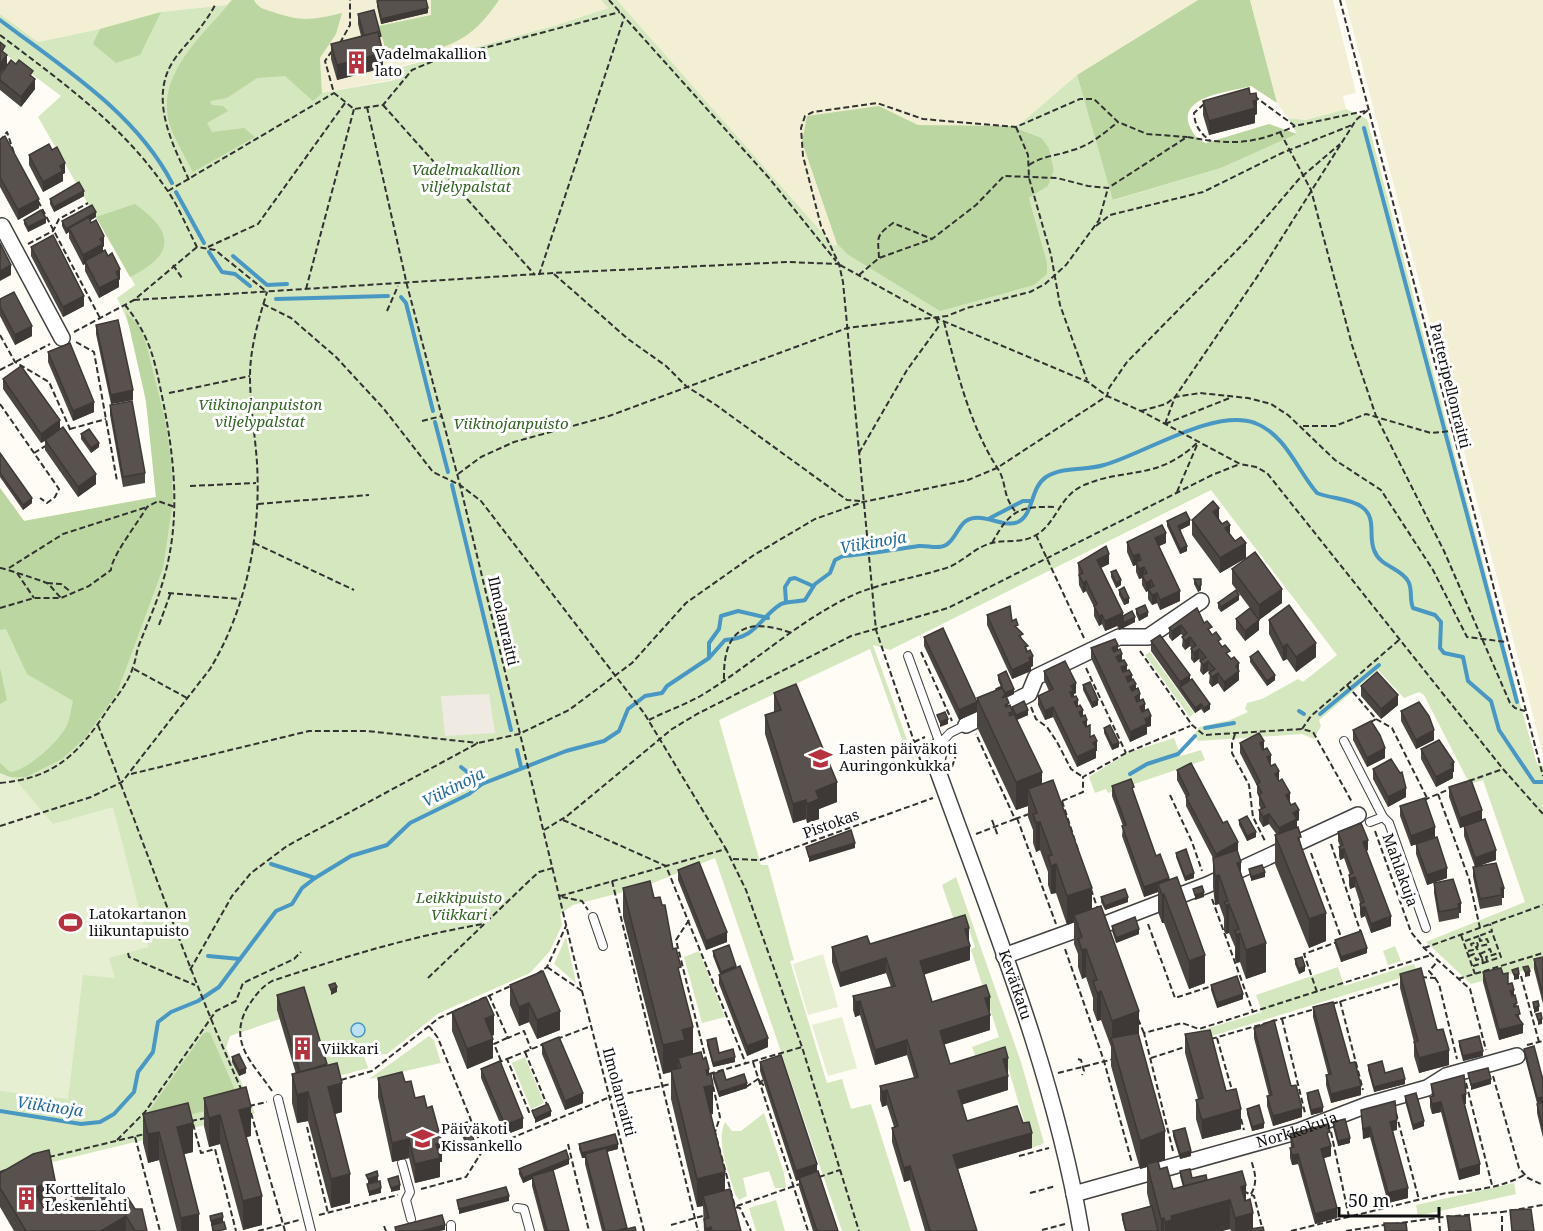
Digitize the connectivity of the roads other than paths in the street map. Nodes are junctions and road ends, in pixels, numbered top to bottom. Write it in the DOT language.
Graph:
graph roads {
  1 [pos="3,234"];
  2 [pos="62,338"];
  3 [pos="1201,601"];
  4 [pos="908,656"];
  5 [pos="965,726"];
  6 [pos="1344,741"];
  7 [pos="940,744"];
  8 [pos="1383,817"];
  9 [pos="1364,818"];
  10 [pos="593,917"];
  11 [pos="1426,928"];
  12 [pos="603,946"];
  13 [pos="1004,956"];
  14 [pos="1517,1056"];
  15 [pos="278,1099"];
  16 [pos="402,1163"];
  17 [pos="1067,1195"];
  18 [pos="517,1208"];
  19 [pos="411,1219"];
  20 [pos="311,1231"];
  21 [pos="530,1231"];
  22 [pos="1081,1231"];
  1 -- 2 [label="street"];
  3 -- 5 [label="street"];
  4 -- 7 [label="lane"];
  5 -- 7 [label="lane"];
  6 -- 8 [label="lane"];
  7 -- 13 [label="street, Kevätkatu"];
  8 -- 9 [label="lane"];
  8 -- 11 [label="lane"];
  9 -- 13 [label="street"];
  10 -- 12 [label="lane"];
  13 -- 17 [label="street, Kevätkatu"];
  14 -- 17 [label="street, Norkkokuja"];
  15 -- 20 [label="lane"];
  16 -- 19 [label="lane"];
  17 -- 22 [label="street, Kevätkatu"];
  18 -- 21 [label="lane"];
}
